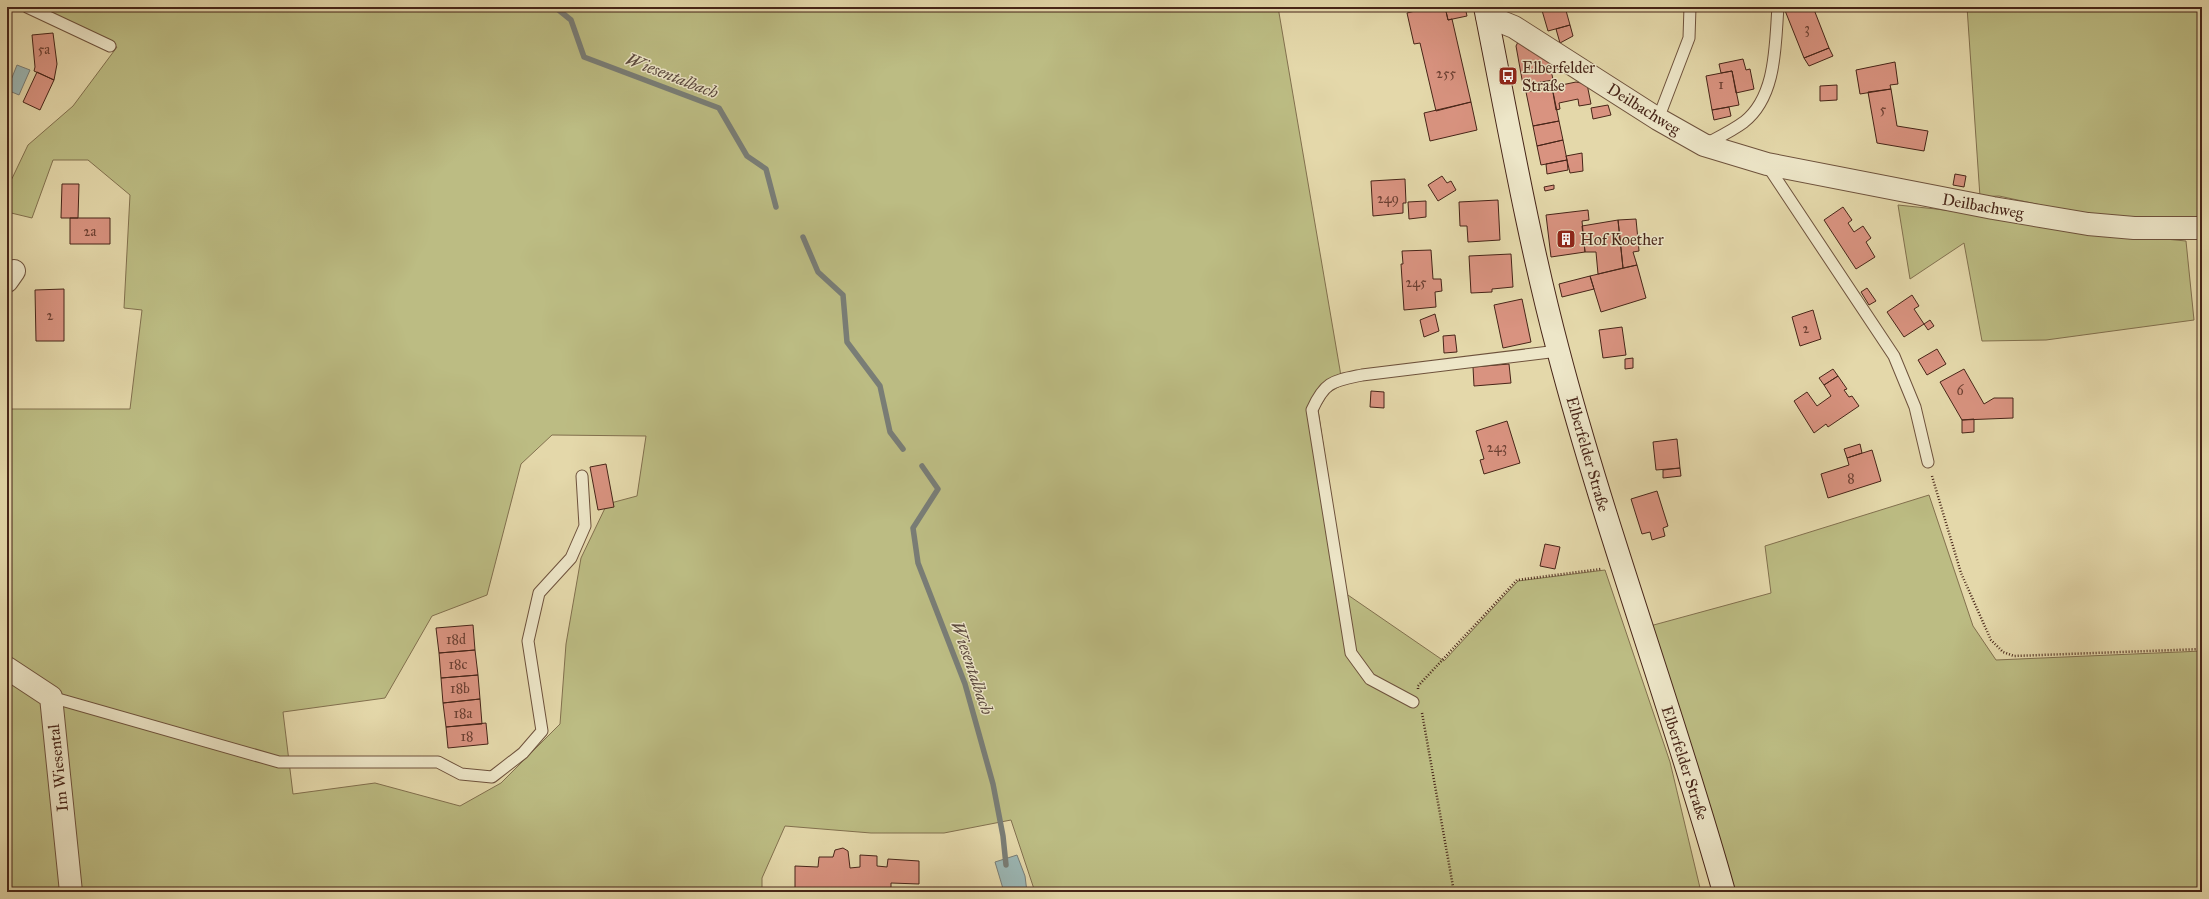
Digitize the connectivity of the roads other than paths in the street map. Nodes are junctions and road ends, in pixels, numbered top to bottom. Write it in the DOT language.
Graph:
graph roads {
  1 [pos="27,7"];
  2 [pos="1690,7"];
  3 [pos="1778,7"];
  4 [pos="1486,12"];
  5 [pos="110,46"];
  6 [pos="1658,119"];
  7 [pos="1704,145"];
  8 [pos="1766,164"];
  9 [pos="2202,228"];
  10 [pos="1558,350"];
  11 [pos="1928,462"];
  12 [pos="582,476"];
  13 [pos="7,668"];
  14 [pos="51,697"];
  15 [pos="1418,702"];
  16 [pos="71,892"];
  17 [pos="1724,892"];
  1 -- 5 [label="lane"];
  2 -- 6 [label="lane"];
  3 -- 7 [label="lane"];
  4 -- 6 [label="street, Deilbachweg"];
  4 -- 10 [label="street, Elberfelder Straße"];
  6 -- 7 [label="street, Deilbachweg"];
  7 -- 8 [label="street, Deilbachweg"];
  8 -- 9 [label="street, Deilbachweg"];
  8 -- 11 [label="lane"];
  10 -- 15 [label="lane"];
  10 -- 17 [label="street, Elberfelder Straße"];
  12 -- 14 [label="lane"];
  13 -- 14 [label="street"];
  14 -- 16 [label="street, Im Wiesental"];
}
